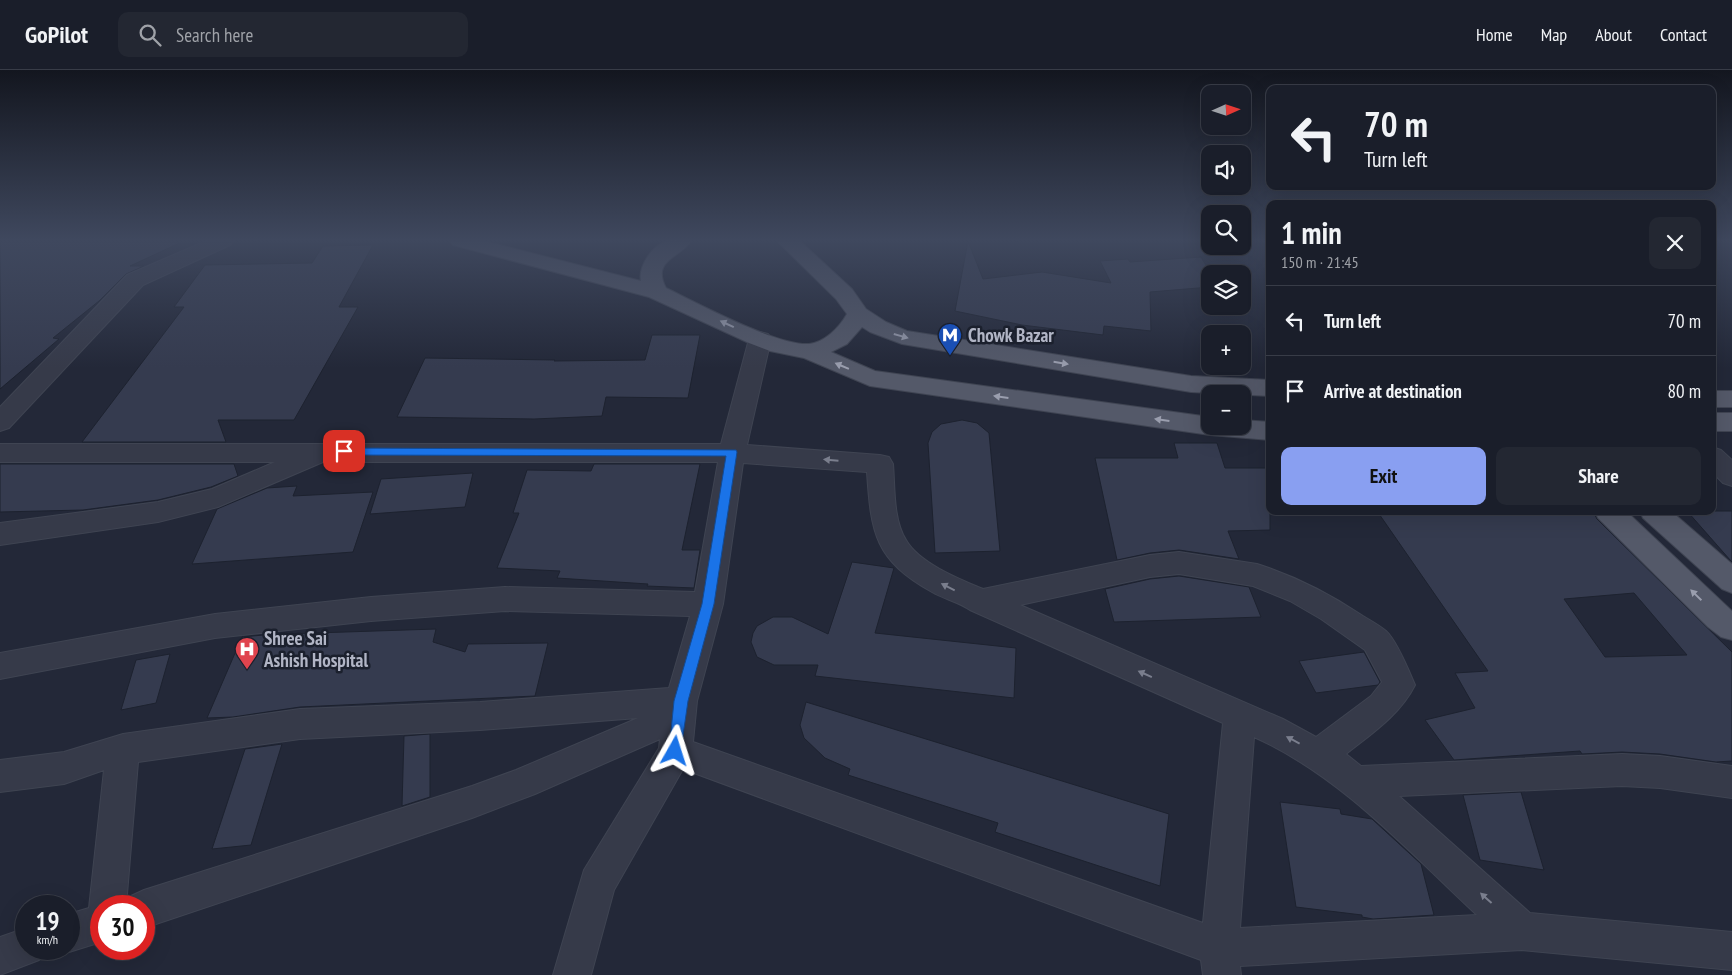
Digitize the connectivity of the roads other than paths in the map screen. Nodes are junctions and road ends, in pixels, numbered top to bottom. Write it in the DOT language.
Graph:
graph roads {
  1 [pos="132,283"];
  2 [pos="623,283"];
  3 [pos="653,283"];
  4 [pos="834,283"];
  5 [pos="657,292"];
  6 [pos="858,314"];
  7 [pos="760,339"];
  8 [pos="808,351"];
  9 [pos="1266,388"];
  10 [pos="1716,399"];
  11 [pos="1732,399"];
  12 [pos="0,422"];
  13 [pos="1716,422"];
  14 [pos="1732,422"];
  15 [pos="1201,425"];
  16 [pos="1251,429"];
  17 [pos="1266,431"];
  18 [pos="324,451"];
  19 [pos="732,452"];
  20 [pos="0,453"];
  21 [pos="1716,460"];
  22 [pos="1732,476"];
  23 [pos="1612,515"];
  24 [pos="1658,515"];
  25 [pos="0,534"];
  26 [pos="1732,581"];
  27 [pos="980,602"];
  28 [pos="708,604"];
  29 [pos="1732,628"];
  30 [pos="0,666"];
  31 [pos="680,708"];
  32 [pos="1240,715"];
  33 [pos="123,749"];
  34 [pos="675,751"];
  35 [pos="1319,755"];
  36 [pos="0,776"];
  37 [pos="1356,782"];
  38 [pos="1732,782"];
  39 [pos="108,895"];
  40 [pos="155,905"];
  41 [pos="1522,931"];
  42 [pos="15,951"];
  43 [pos="1732,951"];
  44 [pos="0,956"];
  45 [pos="1220,961"];
  46 [pos="572,975"];
  1 -- 12 [label="street"];
  2 -- 5 [label="main road"];
  3 -- 5 [label="main road"];
  4 -- 6 [label="main road"];
  7 -- 5 [label="main road, one-way"];
  6 -- 8 [label="main road"];
  6 -- 9 [label="main road, one-way"];
  7 -- 8 [label="main road"];
  7 -- 19 [label="street"];
  15 -- 8 [label="main road, one-way"];
  10 -- 11 [label="main road"];
  13 -- 14 [label="main road"];
  16 -- 17 [label="main road"];
  18 -- 19 [label="street"];
  18 -- 20 [label="street"];
  18 -- 25 [label="street"];
  27 -- 19 [label="street, one-way"];
  19 -- 28 [label="street"];
  21 -- 22 [label="street"];
  29 -- 23 [label="main road, one-way"];
  24 -- 26 [label="main road"];
  32 -- 27 [label="street, one-way"];
  27 -- 35 [label="street"];
  28 -- 30 [label="street"];
  28 -- 31 [label="street"];
  31 -- 33 [label="street"];
  31 -- 34 [label="street"];
  31 -- 40 [label="street"];
  35 -- 32 [label="street, one-way"];
  32 -- 45 [label="street"];
  33 -- 36 [label="street"];
  33 -- 39 [label="street"];
  34 -- 45 [label="street"];
  34 -- 46 [label="street"];
  35 -- 37 [label="street"];
  37 -- 38 [label="street"];
  41 -- 37 [label="street, one-way"];
  41 -- 43 [label="street"];
  41 -- 45 [label="street"];
  42 -- 44 [label="street"];
}
